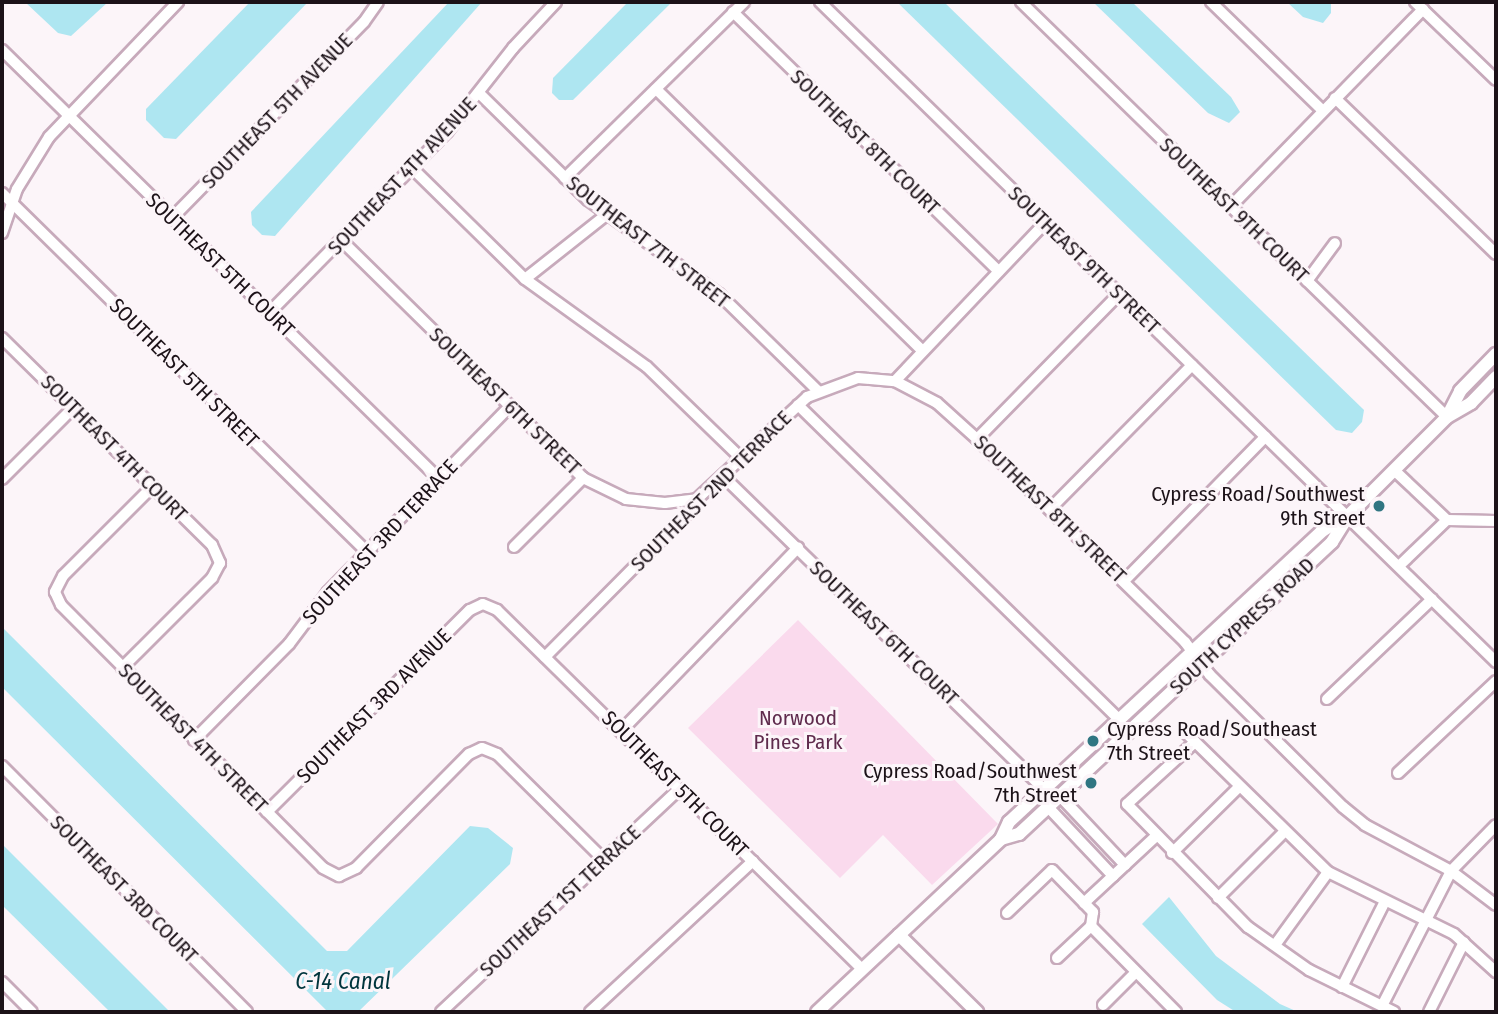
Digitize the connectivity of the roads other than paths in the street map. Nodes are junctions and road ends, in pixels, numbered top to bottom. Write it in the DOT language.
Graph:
graph roads {
  1 [pos="178,2"];
  2 [pos="378,2"];
  3 [pos="556,2"];
  4 [pos="744,2"];
  5 [pos="820,2"];
  6 [pos="1021,2"];
  7 [pos="1211,2"];
  8 [pos="1419,6"];
  9 [pos="733,12"];
  10 [pos="2,50"];
  11 [pos="1496,80"];
  12 [pos="656,89"];
  13 [pos="479,93"];
  14 [pos="1335,98"];
  15 [pos="1323,111"];
  16 [pos="68,116"];
  17 [pos="413,169"];
  18 [pos="565,178"];
  19 [pos="2,193"];
  20 [pos="13,204"];
  21 [pos="1231,206"];
  22 [pos="606,215"];
  23 [pos="172,218"];
  24 [pos="1045,223"];
  25 [pos="2,233"];
  26 [pos="342,241"];
  27 [pos="1335,243"];
  28 [pos="1496,254"];
  29 [pos="998,271"];
  30 [pos="524,279"];
  31 [pos="1307,281"];
  32 [pos="1119,293"];
  33 [pos="269,313"];
  34 [pos="2,338"];
  35 [pos="922,349"];
  36 [pos="1496,355"];
  37 [pos="1192,365"];
  38 [pos="1496,377"];
  39 [pos="895,381"];
  40 [pos="818,391"];
  41 [pos="797,405"];
  42 [pos="510,406"];
  43 [pos="74,408"];
  44 [pos="1447,417"];
  45 [pos="1265,437"];
  46 [pos="977,439"];
  47 [pos="743,460"];
  48 [pos="1394,470"];
  49 [pos="583,478"];
  50 [pos="724,478"];
  51 [pos="2,479"];
  52 [pos="439,479"];
  53 [pos="153,486"];
  54 [pos="697,499"];
  55 [pos="1051,509"];
  56 [pos="1349,515"];
  57 [pos="1447,520"];
  58 [pos="1496,521"];
  59 [pos="514,547"];
  60 [pos="798,548"];
  61 [pos="367,552"];
  62 [pos="1400,565"];
  63 [pos="1124,581"];
  64 [pos="1432,598"];
  65 [pos="483,604"];
  66 [pos="1193,651"];
  67 [pos="545,657"];
  68 [pos="1496,662"];
  69 [pos="1201,664"];
  70 [pos="122,668"];
  71 [pos="1496,681"];
  72 [pos="1327,699"];
  73 [pos="1119,719"];
  74 [pos="621,730"];
  75 [pos="1184,731"];
  76 [pos="194,740"];
  77 [pos="1195,742"];
  78 [pos="2,766"];
  79 [pos="1398,773"];
  80 [pos="1238,788"];
  81 [pos="679,789"];
  82 [pos="1044,789"];
  83 [pos="1060,796"];
  84 [pos="1048,807"];
  85 [pos="267,813"];
  86 [pos="1496,825"];
  87 [pos="1283,833"];
  88 [pos="1155,836"];
  89 [pos="1002,839"];
  90 [pos="1172,853"];
  91 [pos="604,860"];
  92 [pos="753,861"];
  93 [pos="1125,865"];
  94 [pos="1451,870"];
  95 [pos="1328,872"];
  96 [pos="1113,876"];
  97 [pos="1218,898"];
  98 [pos="1385,901"];
  99 [pos="1084,903"];
  100 [pos="1496,905"];
  101 [pos="1007,913"];
  102 [pos="1425,919"];
  103 [pos="1091,926"];
  104 [pos="899,934"];
  105 [pos="1464,942"];
  106 [pos="1275,945"];
  107 [pos="1057,958"];
  108 [pos="862,970"];
  109 [pos="1496,972"];
  110 [pos="1135,973"];
  111 [pos="2,982"];
  112 [pos="1342,987"];
  113 [pos="1382,1004"];
  114 [pos="1103,1005"];
  115 [pos="453,1008"];
  116 [pos="32,1012"];
  117 [pos="247,1012"];
  118 [pos="440,1012"];
  119 [pos="590,1012"];
  120 [pos="817,1012"];
  121 [pos="977,1012"];
  122 [pos="1176,1012"];
  123 [pos="1394,1012"];
  124 [pos="1429,1012"];
  1 -- 16 [label="street"];
  2 -- 23 [label="street, SOUTHEAST 5TH AVENUE"];
  3 -- 13 [label="street, SOUTHEAST 4TH AVENUE"];
  4 -- 9 [label="street"];
  5 -- 24 [label="street, SOUTHEAST 9TH STREET"];
  6 -- 21 [label="street, SOUTHEAST 9TH COURT"];
  7 -- 15 [label="street"];
  8 -- 11 [label="street"];
  8 -- 14 [label="street"];
  9 -- 12 [label="street"];
  9 -- 29 [label="street, SOUTHEAST 8TH COURT"];
  10 -- 16 [label="street, SOUTHEAST 5TH COURT"];
  12 -- 18 [label="street"];
  12 -- 35 [label="street"];
  13 -- 17 [label="street, SOUTHEAST 4TH AVENUE"];
  13 -- 18 [label="street, SOUTHEAST 7TH STREET"];
  14 -- 15 [label="street"];
  14 -- 28 [label="street"];
  15 -- 21 [label="street"];
  16 -- 20 [label="street"];
  16 -- 23 [label="street, SOUTHEAST 5TH COURT"];
  17 -- 26 [label="street, SOUTHEAST 4TH AVENUE"];
  17 -- 30 [label="street"];
  18 -- 22 [label="street, SOUTHEAST 7TH STREET"];
  19 -- 20 [label="street, SOUTHEAST 5TH STREET"];
  20 -- 25 [label="street"];
  20 -- 61 [label="street, SOUTHEAST 5TH STREET"];
  21 -- 31 [label="street, SOUTHEAST 9TH COURT"];
  22 -- 30 [label="street"];
  22 -- 40 [label="street, SOUTHEAST 7TH STREET"];
  23 -- 33 [label="street, SOUTHEAST 5TH COURT"];
  24 -- 29 [label="street"];
  24 -- 32 [label="street, SOUTHEAST 9TH STREET"];
  26 -- 33 [label="street, SOUTHEAST 4TH AVENUE"];
  26 -- 42 [label="street, SOUTHEAST 6TH STREET"];
  27 -- 31 [label="street"];
  29 -- 35 [label="street"];
  30 -- 47 [label="street"];
  31 -- 44 [label="street, SOUTHEAST 9TH COURT"];
  32 -- 37 [label="street, SOUTHEAST 9TH STREET"];
  32 -- 46 [label="street"];
  33 -- 52 [label="street, SOUTHEAST 5TH COURT"];
  34 -- 43 [label="street, SOUTHEAST 4TH COURT"];
  35 -- 39 [label="street"];
  36 -- 44 [label="street, SOUTH CYPRESS ROAD"];
  37 -- 45 [label="street, SOUTHEAST 9TH STREET"];
  37 -- 55 [label="street"];
  38 -- 44 [label="street, SOUTH CYPRESS ROAD"];
  39 -- 40 [label="street, SOUTHEAST 2ND TERRACE"];
  39 -- 46 [label="street, SOUTHEAST 8TH STREET"];
  40 -- 41 [label="street, SOUTHEAST 2ND TERRACE"];
  41 -- 47 [label="street, SOUTHEAST 2ND TERRACE"];
  41 -- 73 [label="street"];
  42 -- 49 [label="street, SOUTHEAST 6TH STREET"];
  42 -- 52 [label="street, SOUTHEAST 3RD TERRACE"];
  43 -- 51 [label="street"];
  43 -- 53 [label="street, SOUTHEAST 4TH COURT"];
  44 -- 48 [label="street, SOUTH CYPRESS ROAD"];
  45 -- 56 [label="street, SOUTHEAST 9TH STREET"];
  45 -- 63 [label="street"];
  46 -- 55 [label="street, SOUTHEAST 8TH STREET"];
  47 -- 50 [label="street, SOUTHEAST 2ND TERRACE"];
  48 -- 56 [label="street, SOUTH CYPRESS ROAD"];
  48 -- 57 [label="street"];
  49 -- 54 [label="street, SOUTHEAST 6TH STREET"];
  49 -- 59 [label="street"];
  50 -- 54 [label="street, SOUTHEAST 2ND TERRACE"];
  50 -- 60 [label="street, SOUTHEAST 6TH COURT"];
  52 -- 61 [label="street, SOUTHEAST 3RD TERRACE"];
  53 -- 70 [label="street, SOUTHEAST 4TH STREET"];
  53 -- 70 [label="street, SOUTHEAST 4TH COURT"];
  54 -- 67 [label="street, SOUTHEAST 2ND TERRACE"];
  55 -- 63 [label="street, SOUTHEAST 8TH STREET"];
  56 -- 62 [label="street, SOUTHEAST 9TH STREET"];
  56 -- 66 [label="street, SOUTH CYPRESS ROAD"];
  56 -- 69 [label="street, SOUTH CYPRESS ROAD"];
  57 -- 58 [label="street"];
  57 -- 62 [label="street"];
  60 -- 74 [label="street"];
  60 -- 82 [label="street, SOUTHEAST 6TH COURT"];
  61 -- 76 [label="street, SOUTHEAST 3RD TERRACE"];
  62 -- 64 [label="street, SOUTHEAST 9TH STREET"];
  63 -- 66 [label="street, SOUTHEAST 8TH STREET"];
  64 -- 68 [label="street, SOUTHEAST 9TH STREET"];
  64 -- 72 [label="street"];
  65 -- 67 [label="street, SOUTHEAST 5TH COURT"];
  65 -- 85 [label="street, SOUTHEAST 3RD AVENUE"];
  66 -- 69 [label="street, SOUTHEAST 8TH STREET"];
  66 -- 73 [label="street, SOUTH CYPRESS ROAD"];
  67 -- 74 [label="street, SOUTHEAST 5TH COURT"];
  69 -- 83 [label="street, SOUTH CYPRESS ROAD"];
  69 -- 94 [label="street, SOUTHEAST 8TH STREET"];
  70 -- 76 [label="street, SOUTHEAST 4TH STREET"];
  71 -- 79 [label="street"];
  73 -- 82 [label="street, SOUTH CYPRESS ROAD"];
  74 -- 81 [label="street, SOUTHEAST 5TH COURT"];
  75 -- 77 [label="street"];
  76 -- 85 [label="street, SOUTHEAST 4TH STREET"];
  77 -- 80 [label="street"];
  77 -- 88 [label="street"];
  78 -- 117 [label="street, SOUTHEAST 3RD COURT"];
  80 -- 87 [label="street"];
  80 -- 90 [label="street"];
  81 -- 91 [label="street, SOUTHEAST 1ST TERRACE"];
  81 -- 92 [label="street, SOUTHEAST 5TH COURT"];
  82 -- 89 [label="street, SOUTH CYPRESS ROAD"];
  83 -- 84 [label="street, SOUTH CYPRESS ROAD"];
  83 -- 93 [label="street"];
  84 -- 89 [label="street, SOUTH CYPRESS ROAD"];
  84 -- 96 [label="street"];
  85 -- 91 [label="street, SOUTHEAST 4TH STREET"];
  86 -- 94 [label="street"];
  87 -- 95 [label="street"];
  87 -- 97 [label="street"];
  88 -- 90 [label="street"];
  88 -- 93 [label="street"];
  89 -- 104 [label="street, SOUTH CYPRESS ROAD"];
  90 -- 97 [label="street"];
  91 -- 115 [label="street, SOUTHEAST 1ST TERRACE"];
  92 -- 108 [label="street, SOUTHEAST 5TH COURT"];
  92 -- 119 [label="street"];
  93 -- 96 [label="street"];
  94 -- 100 [label="street, SOUTHEAST 8TH STREET"];
  94 -- 102 [label="street"];
  95 -- 98 [label="street"];
  95 -- 106 [label="street"];
  96 -- 99 [label="street"];
  97 -- 106 [label="street"];
  98 -- 102 [label="street"];
  98 -- 112 [label="street"];
  99 -- 101 [label="street"];
  99 -- 103 [label="street"];
  102 -- 105 [label="street"];
  102 -- 113 [label="street"];
  103 -- 107 [label="street"];
  103 -- 110 [label="street"];
  104 -- 108 [label="street, SOUTH CYPRESS ROAD"];
  104 -- 121 [label="street"];
  105 -- 109 [label="street"];
  105 -- 124 [label="street"];
  106 -- 112 [label="street"];
  108 -- 120 [label="street, SOUTH CYPRESS ROAD"];
  110 -- 114 [label="street"];
  110 -- 122 [label="street"];
  111 -- 116 [label="street"];
  112 -- 113 [label="street"];
  113 -- 123 [label="street"];
  115 -- 118 [label="street, SOUTHEAST 1ST TERRACE"];
}
